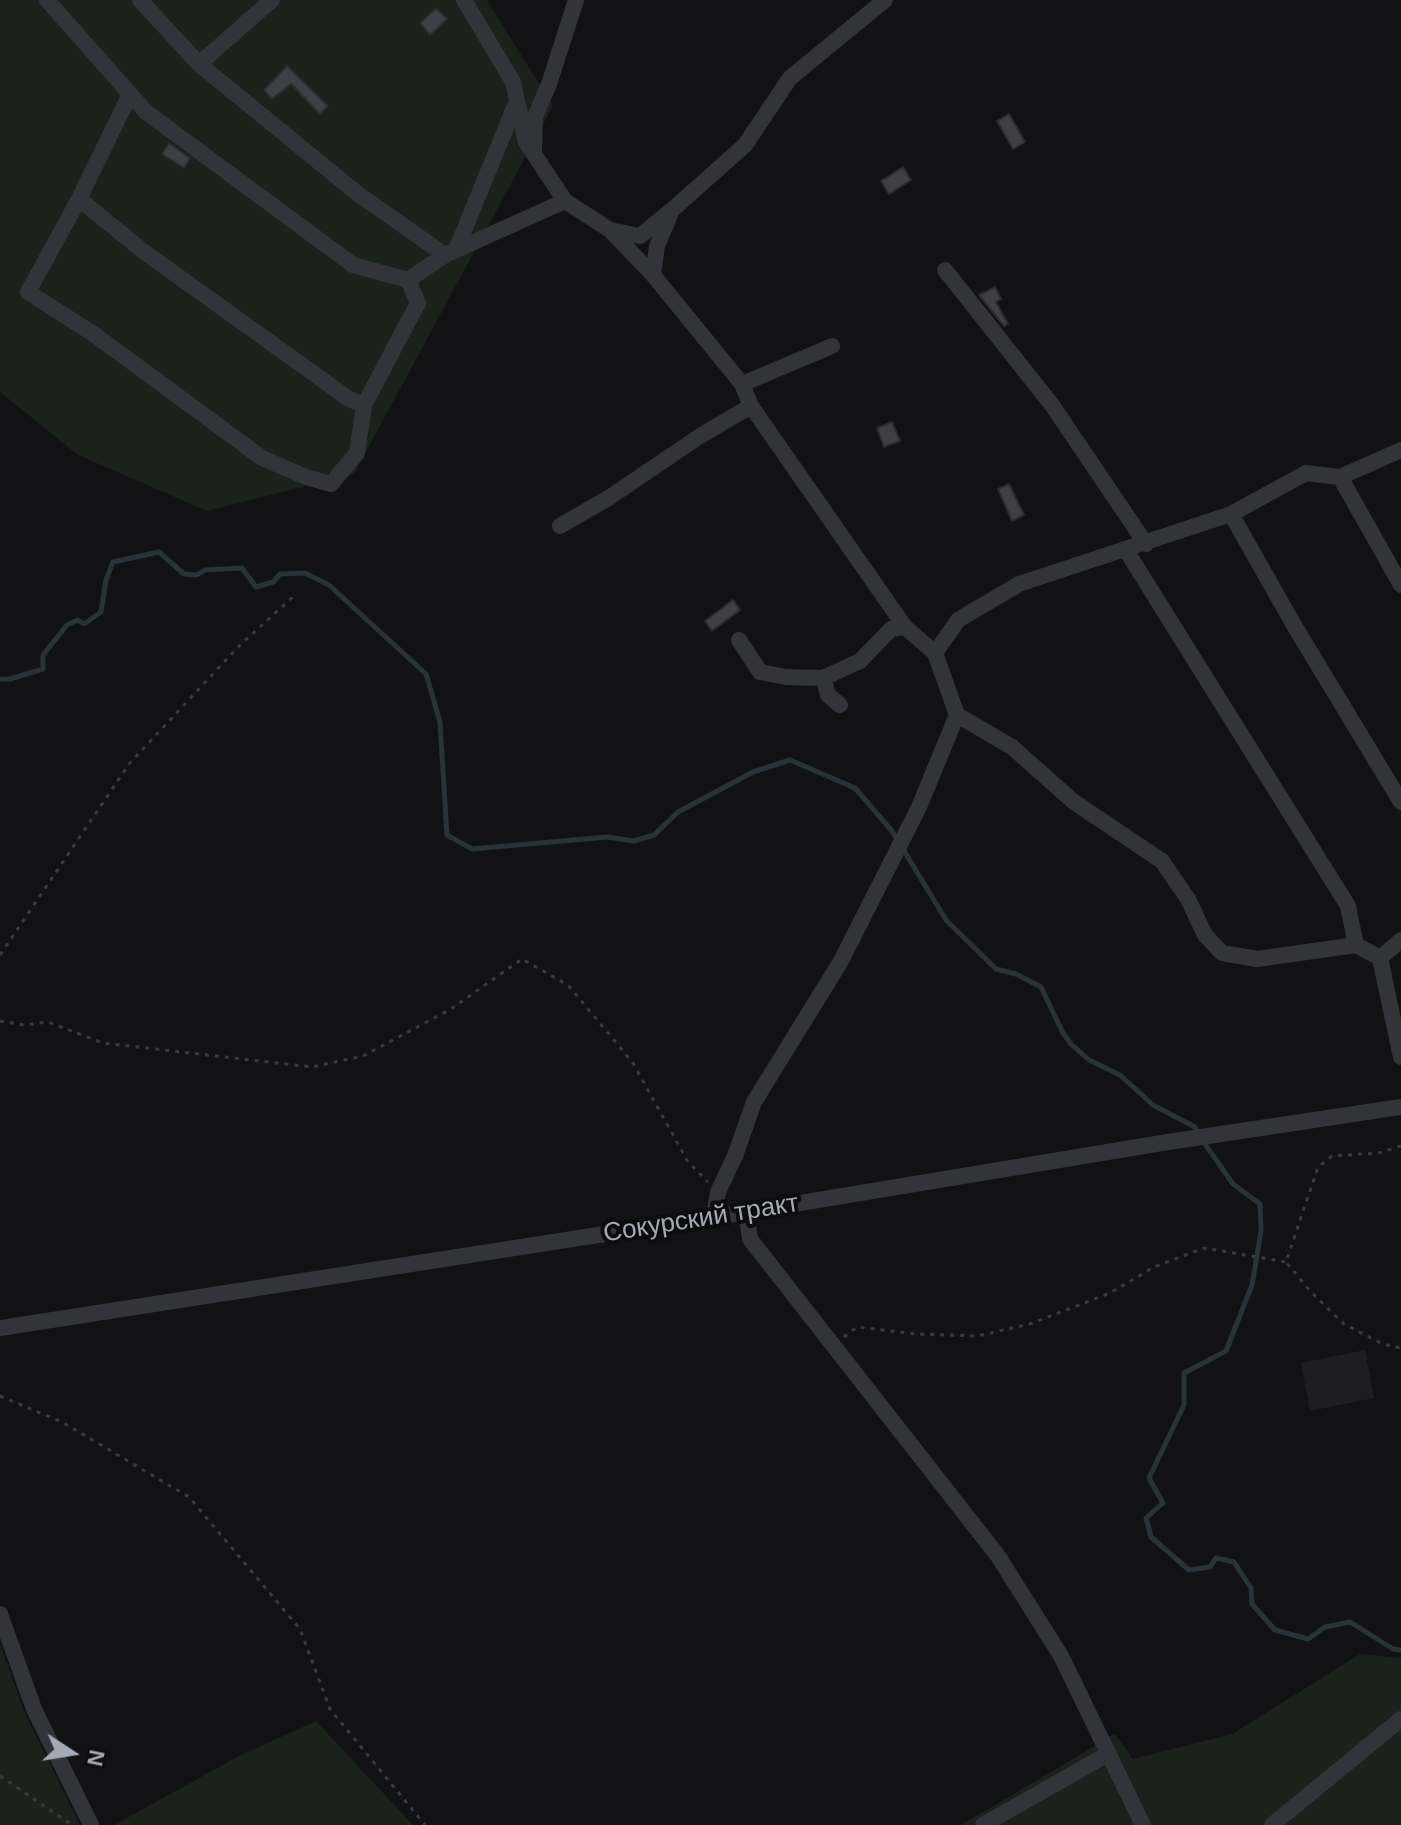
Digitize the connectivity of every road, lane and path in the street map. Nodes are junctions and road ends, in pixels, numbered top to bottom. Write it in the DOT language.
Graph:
graph roads {
  1 [pos="47,0"];
  2 [pos="140,0"];
  3 [pos="272,0"];
  4 [pos="464,0"];
  5 [pos="576,0"];
  6 [pos="885,0"];
  7 [pos="199,64"];
  8 [pos="513,82"];
  9 [pos="549,84"];
  10 [pos="130,94"];
  11 [pos="517,101"];
  12 [pos="534,155"];
  13 [pos="79,199"];
  14 [pos="565,201"];
  15 [pos="672,210"];
  16 [pos="610,230"];
  17 [pos="450,253"];
  18 [pos="945,270"];
  19 [pos="653,275"];
  20 [pos="408,280"];
  21 [pos="832,346"];
  22 [pos="742,384"];
  23 [pos="364,405"];
  24 [pos="751,406"];
  25 [pos="1401,450"];
  26 [pos="1340,477"];
  27 [pos="1231,514"];
  28 [pos="560,526"];
  29 [pos="1146,544"];
  30 [pos="1126,550"];
  31 [pos="1401,585"];
  32 [pos="296,594"];
  33 [pos="905,627"];
  34 [pos="739,640"];
  35 [pos="935,653"];
  36 [pos="823,678"];
  37 [pos="840,705"];
  38 [pos="957,715"];
  39 [pos="1401,802"];
  40 [pos="1401,940"];
  41 [pos="1356,945"];
  42 [pos="0,955"];
  43 [pos="1380,958"];
  44 [pos="0,1021"];
  45 [pos="1401,1057"];
  46 [pos="1401,1107"];
  47 [pos="1401,1146"];
  48 [pos="718,1192"];
  49 [pos="746,1212"];
  50 [pos="714,1216"];
  51 [pos="1286,1262"];
  52 [pos="0,1328"];
  53 [pos="832,1346"];
  54 [pos="1401,1348"];
  55 [pos="0,1396"];
  56 [pos="0,1614"];
  57 [pos="1401,1719"];
  58 [pos="1108,1754"];
  59 [pos="0,1776"];
  60 [pos="72,1825"];
  61 [pos="91,1825"];
  62 [pos="425,1825"];
  63 [pos="983,1825"];
  64 [pos="1143,1825"];
  65 [pos="1272,1825"];
  1 -- 10 [label="street"];
  2 -- 7 [label="street"];
  3 -- 7 [label="street"];
  4 -- 8 [label="street"];
  5 -- 9 [label="street"];
  6 -- 15 [label="street"];
  7 -- 17 [label="street"];
  8 -- 9 [label="street"];
  8 -- 11 [label="street"];
  9 -- 12 [label="street"];
  10 -- 13 [label="street"];
  10 -- 20 [label="street"];
  11 -- 12 [label="street"];
  11 -- 17 [label="street"];
  12 -- 14 [label="street"];
  13 -- 23 [label="street"];
  13 -- 23 [label="street"];
  14 -- 16 [label="street"];
  14 -- 17 [label="street"];
  15 -- 16 [label="street"];
  15 -- 19 [label="street"];
  16 -- 19 [label="street"];
  17 -- 20 [label="street"];
  18 -- 29 [label="street"];
  19 -- 22 [label="street"];
  20 -- 23 [label="street"];
  21 -- 22 [label="street"];
  22 -- 24 [label="street"];
  24 -- 28 [label="street"];
  24 -- 33 [label="street"];
  25 -- 26 [label="street"];
  26 -- 27 [label="street"];
  26 -- 31 [label="street"];
  27 -- 29 [label="street"];
  27 -- 39 [label="street"];
  29 -- 30 [label="street"];
  30 -- 35 [label="street"];
  30 -- 41 [label="street"];
  32 -- 42 [label="path"];
  33 -- 35 [label="street"];
  33 -- 36 [label="street"];
  34 -- 36 [label="street"];
  35 -- 38 [label="street"];
  36 -- 37 [label="street"];
  38 -- 41 [label="street"];
  38 -- 48 [label="street"];
  40 -- 43 [label="street"];
  41 -- 43 [label="street"];
  43 -- 45 [label="street"];
  44 -- 48 [label="path"];
  46 -- 49 [label="street, Сокурский тракт"];
  47 -- 51 [label="path"];
  48 -- 50 [label="street"];
  49 -- 50 [label="street, Сокурский тракт"];
  49 -- 53 [label="street"];
  50 -- 52 [label="street, Сокурский тракт"];
  51 -- 53 [label="path"];
  51 -- 54 [label="path"];
  53 -- 58 [label="street"];
  55 -- 62 [label="path"];
  56 -- 61 [label="street"];
  57 -- 65 [label="street"];
  58 -- 63 [label="street"];
  58 -- 64 [label="street"];
  59 -- 60 [label="path"];
}
